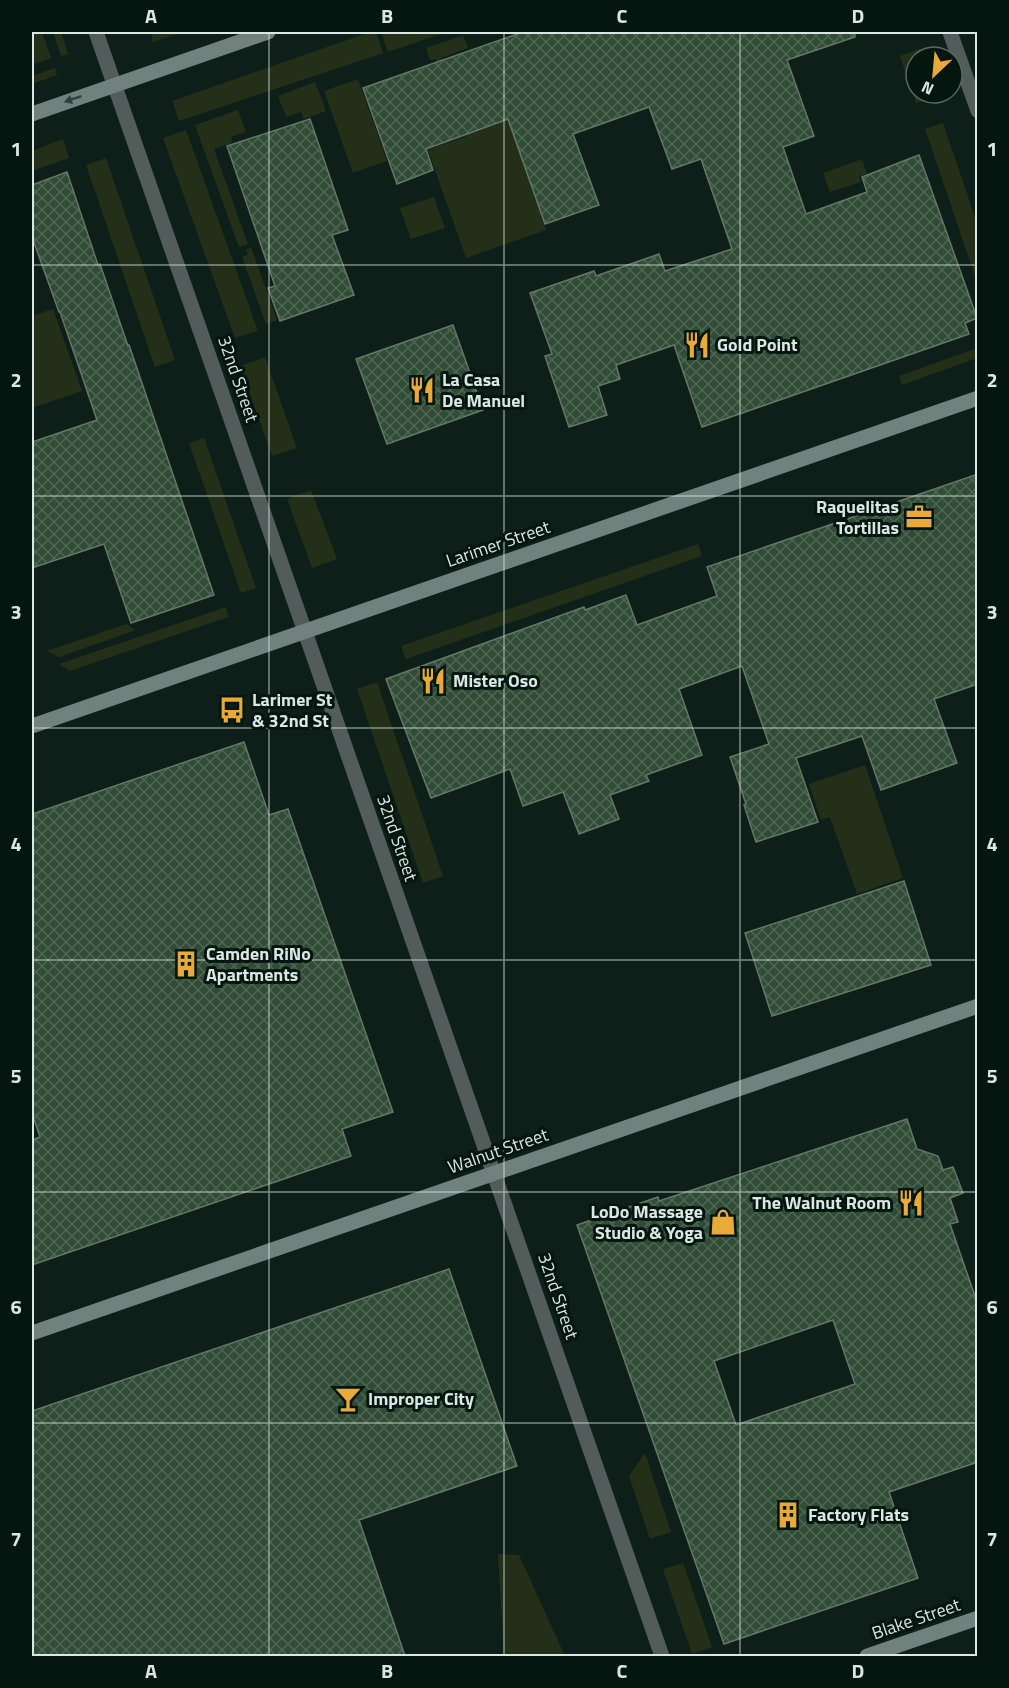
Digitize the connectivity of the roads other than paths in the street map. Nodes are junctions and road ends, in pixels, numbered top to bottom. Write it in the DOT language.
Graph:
graph roads {
  1 [pos="96,32"];
  2 [pos="268,32"];
  3 [pos="950,32"];
  4 [pos="114,85"];
  5 [pos="978,111"];
  6 [pos="32,114"];
  7 [pos="978,398"];
  8 [pos="305,631"];
  9 [pos="32,726"];
  10 [pos="978,1006"];
  11 [pos="494,1173"];
  12 [pos="32,1333"];
  13 [pos="978,1618"];
  14 [pos="662,1656"];
  15 [pos="867,1656"];
  1 -- 4 [label="street, 32nd Street"];
  2 -- 4 [label="street"];
  3 -- 5 [label="street"];
  4 -- 6 [label="street, one-way"];
  4 -- 8 [label="street, 32nd Street"];
  7 -- 8 [label="street, Larimer Street"];
  8 -- 9 [label="street, Larimer Street"];
  8 -- 11 [label="street, 32nd Street"];
  10 -- 11 [label="street, Walnut Street"];
  11 -- 12 [label="street, Walnut Street"];
  11 -- 14 [label="street, 32nd Street"];
  13 -- 15 [label="street, Blake Street"];
}
